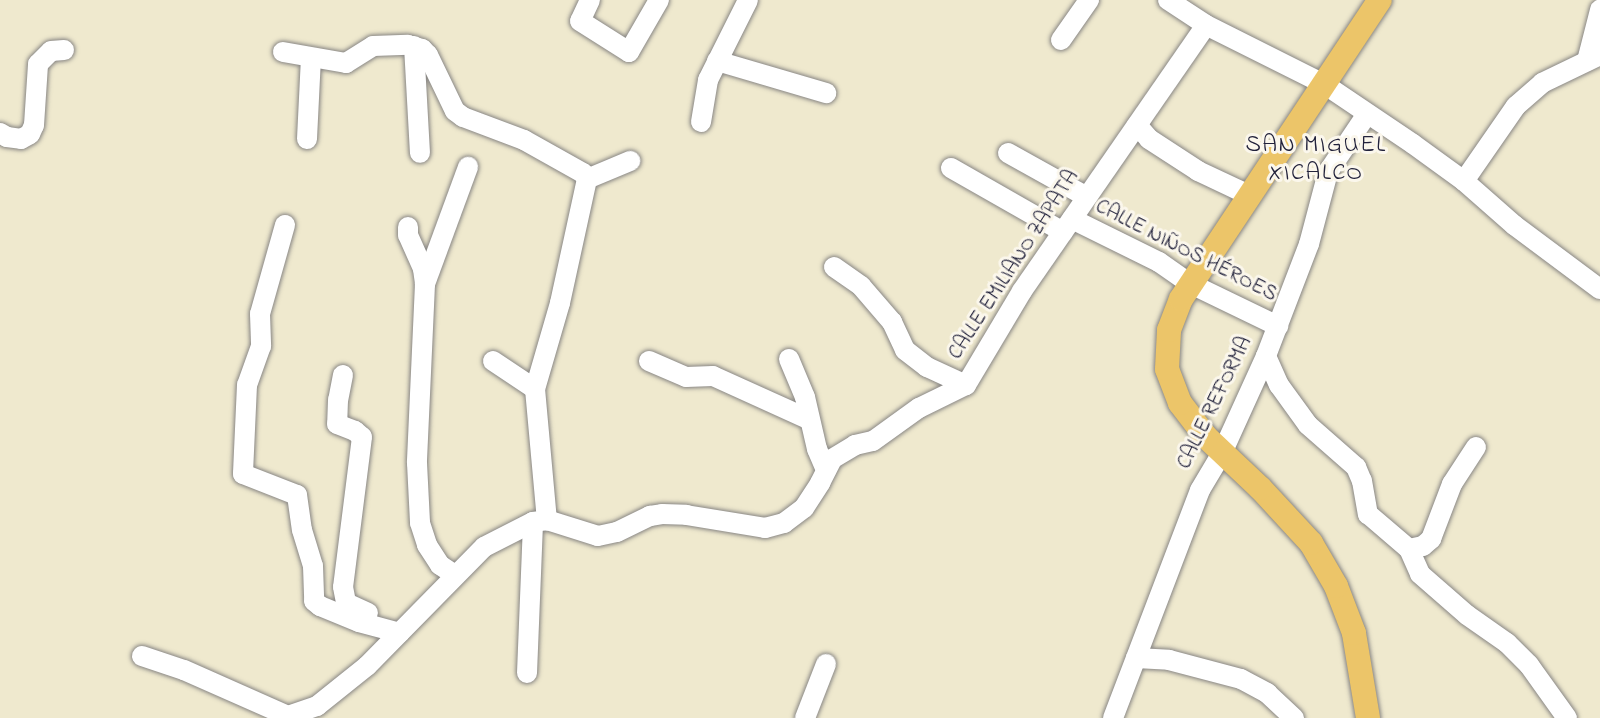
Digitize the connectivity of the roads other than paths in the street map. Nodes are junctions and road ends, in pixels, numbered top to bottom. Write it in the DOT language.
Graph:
graph roads {
  1 [pos="590,0"];
  2 [pos="659,0"];
  3 [pos="748,0"];
  4 [pos="1089,0"];
  5 [pos="1168,0"];
  6 [pos="1380,0"];
  7 [pos="1600,10"];
  8 [pos="1206,25"];
  9 [pos="1062,40"];
  10 [pos="414,46"];
  11 [pos="64,50"];
  12 [pos="283,52"];
  13 [pos="311,58"];
  14 [pos="1593,58"];
  15 [pos="717,61"];
  16 [pos="1324,84"];
  17 [pos="826,93"];
  18 [pos="1367,114"];
  19 [pos="701,122"];
  20 [pos="1137,125"];
  21 [pos="0,133"];
  22 [pos="307,139"];
  23 [pos="420,153"];
  24 [pos="1008,153"];
  25 [pos="630,161"];
  26 [pos="468,167"];
  27 [pos="951,168"];
  28 [pos="587,179"];
  29 [pos="1464,181"];
  30 [pos="1249,195"];
  31 [pos="1087,196"];
  32 [pos="285,225"];
  33 [pos="1067,226"];
  34 [pos="408,227"];
  35 [pos="834,267"];
  36 [pos="425,284"];
  37 [pos="1191,284"];
  38 [pos="1600,289"];
  39 [pos="1278,326"];
  40 [pos="1266,356"];
  41 [pos="789,359"];
  42 [pos="493,361"];
  43 [pos="649,361"];
  44 [pos="343,375"];
  45 [pos="966,385"];
  46 [pos="535,389"];
  47 [pos="808,419"];
  48 [pos="1476,447"];
  49 [pos="1222,453"];
  50 [pos="826,470"];
  51 [pos="540,520"];
  52 [pos="1409,549"];
  53 [pos="455,575"];
  54 [pos="404,629"];
  55 [pos="142,656"];
  56 [pos="1136,658"];
  57 [pos="826,664"];
  58 [pos="527,673"];
  59 [pos="287,717"];
  60 [pos="805,718"];
  61 [pos="1113,718"];
  62 [pos="1294,718"];
  63 [pos="1368,718"];
  64 [pos="1567,718"];
  1 -- 2 [label="street"];
  3 -- 15 [label="street"];
  4 -- 9 [label="street"];
  5 -- 8 [label="street"];
  6 -- 16 [label="main road"];
  7 -- 14 [label="street"];
  8 -- 16 [label="street"];
  8 -- 20 [label="street, CALLE EMILIANO ZAPATA"];
  10 -- 13 [label="street"];
  10 -- 23 [label="street"];
  10 -- 28 [label="street"];
  11 -- 21 [label="street"];
  12 -- 13 [label="street"];
  13 -- 22 [label="street"];
  14 -- 29 [label="street"];
  15 -- 17 [label="street"];
  15 -- 19 [label="street"];
  16 -- 18 [label="street"];
  16 -- 30 [label="main road"];
  18 -- 29 [label="street"];
  18 -- 39 [label="street, CALLE REFORMA"];
  20 -- 30 [label="street"];
  20 -- 31 [label="street, CALLE EMILIANO ZAPATA"];
  24 -- 31 [label="street"];
  25 -- 28 [label="street"];
  26 -- 36 [label="street"];
  27 -- 33 [label="street, CALLE NIÑOS HÉROES"];
  28 -- 46 [label="street"];
  29 -- 38 [label="street"];
  30 -- 37 [label="main road"];
  31 -- 33 [label="street, CALLE EMILIANO ZAPATA"];
  32 -- 54 [label="street"];
  33 -- 37 [label="street, CALLE NIÑOS HÉROES"];
  33 -- 45 [label="street, CALLE EMILIANO ZAPATA"];
  34 -- 36 [label="street"];
  35 -- 45 [label="street"];
  36 -- 53 [label="street"];
  37 -- 39 [label="street, CALLE NIÑOS HÉROES"];
  37 -- 49 [label="main road"];
  39 -- 40 [label="street, CALLE REFORMA"];
  40 -- 49 [label="street, CALLE REFORMA"];
  40 -- 52 [label="street"];
  41 -- 47 [label="street"];
  42 -- 46 [label="street"];
  43 -- 47 [label="street"];
  44 -- 54 [label="street"];
  45 -- 50 [label="street, CALLE EMILIANO ZAPATA"];
  46 -- 51 [label="street"];
  47 -- 50 [label="street"];
  48 -- 52 [label="street"];
  49 -- 56 [label="street, CALLE REFORMA"];
  49 -- 63 [label="main road"];
  50 -- 51 [label="street, CALLE EMILIANO ZAPATA"];
  51 -- 53 [label="street"];
  51 -- 58 [label="street"];
  52 -- 64 [label="street"];
  53 -- 54 [label="street"];
  54 -- 59 [label="street"];
  55 -- 59 [label="street"];
  56 -- 61 [label="street, CALLE REFORMA"];
  56 -- 62 [label="street"];
  57 -- 60 [label="street"];
}
